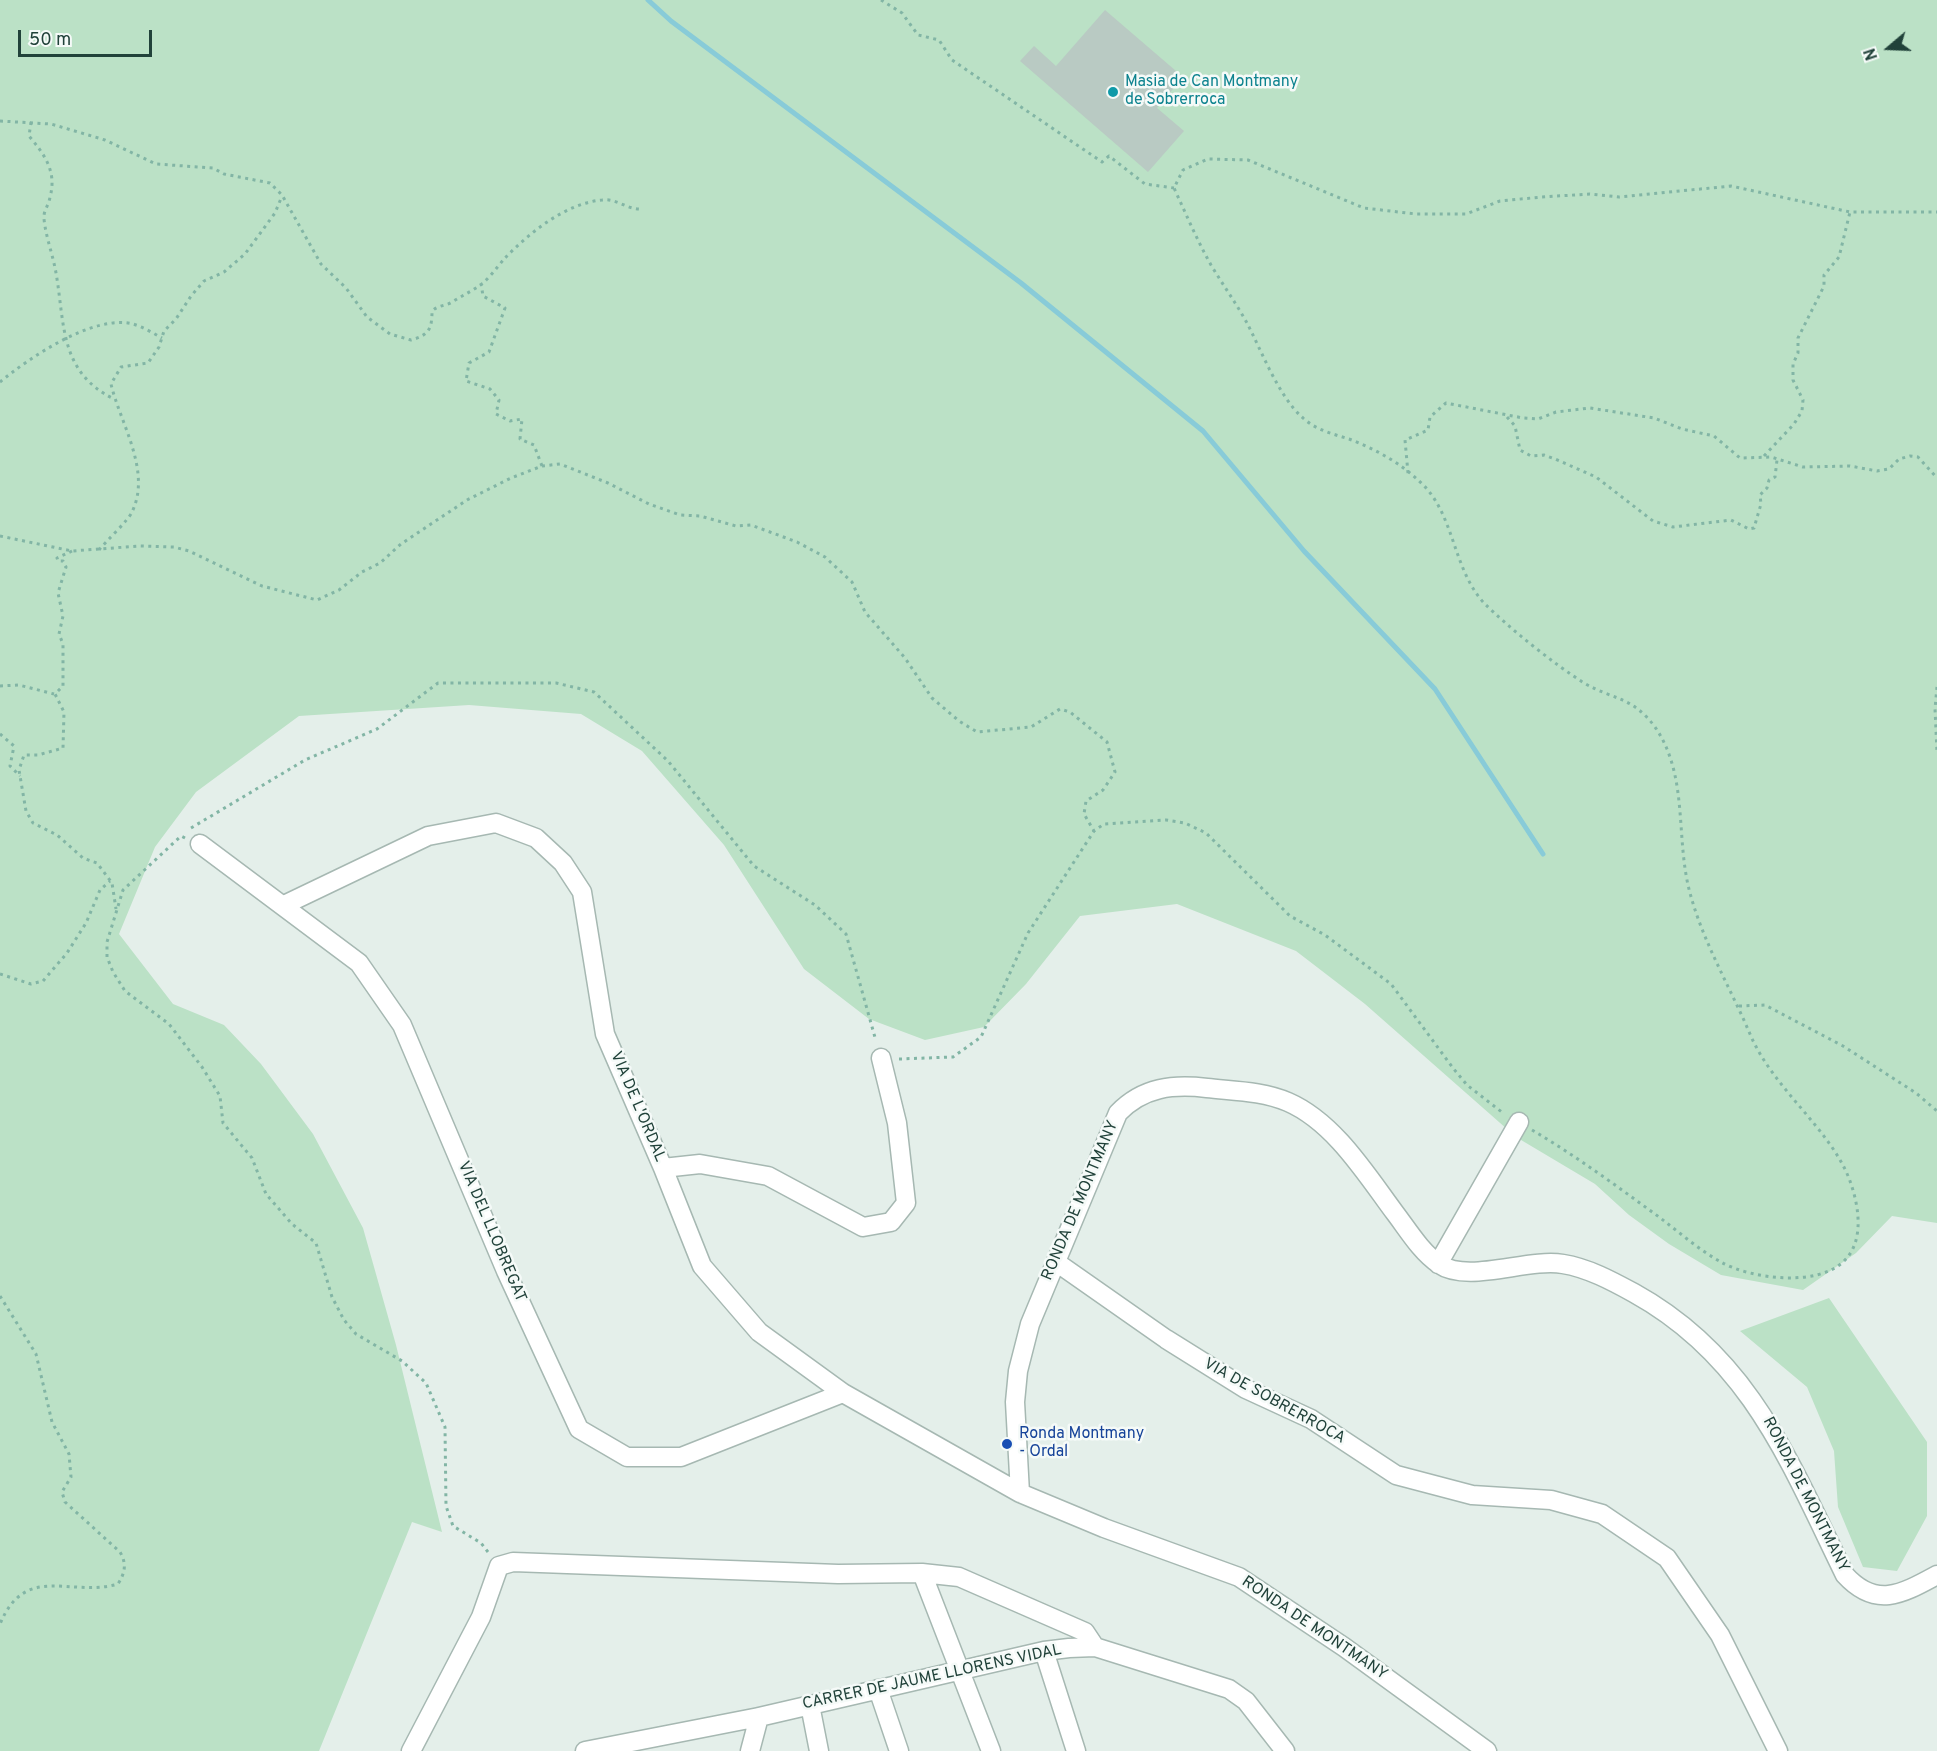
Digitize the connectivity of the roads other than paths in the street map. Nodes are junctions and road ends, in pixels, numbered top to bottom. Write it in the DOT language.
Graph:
graph roads {
  1 [pos="200,844"];
  2 [pos="284,905"];
  3 [pos="880,1058"];
  4 [pos="1519,1122"];
  5 [pos="663,1168"];
  6 [pos="1056,1262"];
  7 [pos="1438,1264"];
  8 [pos="843,1393"];
  9 [pos="1020,1493"];
  10 [pos="922,1573"];
  11 [pos="1937,1575"];
  12 [pos="1095,1647"];
  13 [pos="1044,1651"];
  14 [pos="961,1670"];
  15 [pos="878,1689"];
  16 [pos="810,1705"];
  17 [pos="759,1717"];
  18 [pos="636,1746"];
  19 [pos="411,1751"];
  20 [pos="585,1751"];
  21 [pos="750,1751"];
  22 [pos="819,1751"];
  23 [pos="899,1751"];
  24 [pos="991,1751"];
  25 [pos="1076,1751"];
  26 [pos="1285,1751"];
  27 [pos="1487,1751"];
  28 [pos="1779,1751"];
  1 -- 2 [label="street, VIA DEL LLOBREGAT"];
  2 -- 5 [label="street, VIA DE L'ORDAL"];
  2 -- 8 [label="street, VIA DEL LLOBREGAT"];
  3 -- 5 [label="street"];
  4 -- 7 [label="street"];
  5 -- 8 [label="street, VIA DE L'ORDAL"];
  6 -- 7 [label="street, RONDA DE MONTMANY"];
  6 -- 9 [label="street, RONDA DE MONTMANY"];
  6 -- 28 [label="street, VIA DE SOBRERROCA"];
  7 -- 11 [label="street, RONDA DE MONTMANY"];
  8 -- 9 [label="street, VIA DE L'ORDAL"];
  9 -- 27 [label="street, RONDA DE MONTMANY"];
  10 -- 12 [label="street"];
  10 -- 14 [label="street"];
  10 -- 19 [label="street"];
  12 -- 13 [label="street, CARRER DE JAUME LLORENS VIDAL"];
  12 -- 26 [label="street, CARRER DE JAUME LLORENS VIDAL"];
  13 -- 14 [label="street, CARRER DE JAUME LLORENS VIDAL"];
  13 -- 25 [label="street"];
  14 -- 15 [label="street, CARRER DE JAUME LLORENS VIDAL"];
  14 -- 24 [label="street"];
  15 -- 16 [label="street, CARRER DE JAUME LLORENS VIDAL"];
  15 -- 23 [label="street"];
  16 -- 17 [label="street, CARRER DE JAUME LLORENS VIDAL"];
  16 -- 22 [label="street"];
  17 -- 18 [label="street, CARRER DE JAUME LLORENS VIDAL"];
  17 -- 21 [label="street"];
  18 -- 20 [label="street, CARRER DE JAUME LLORENS VIDAL"];
}
